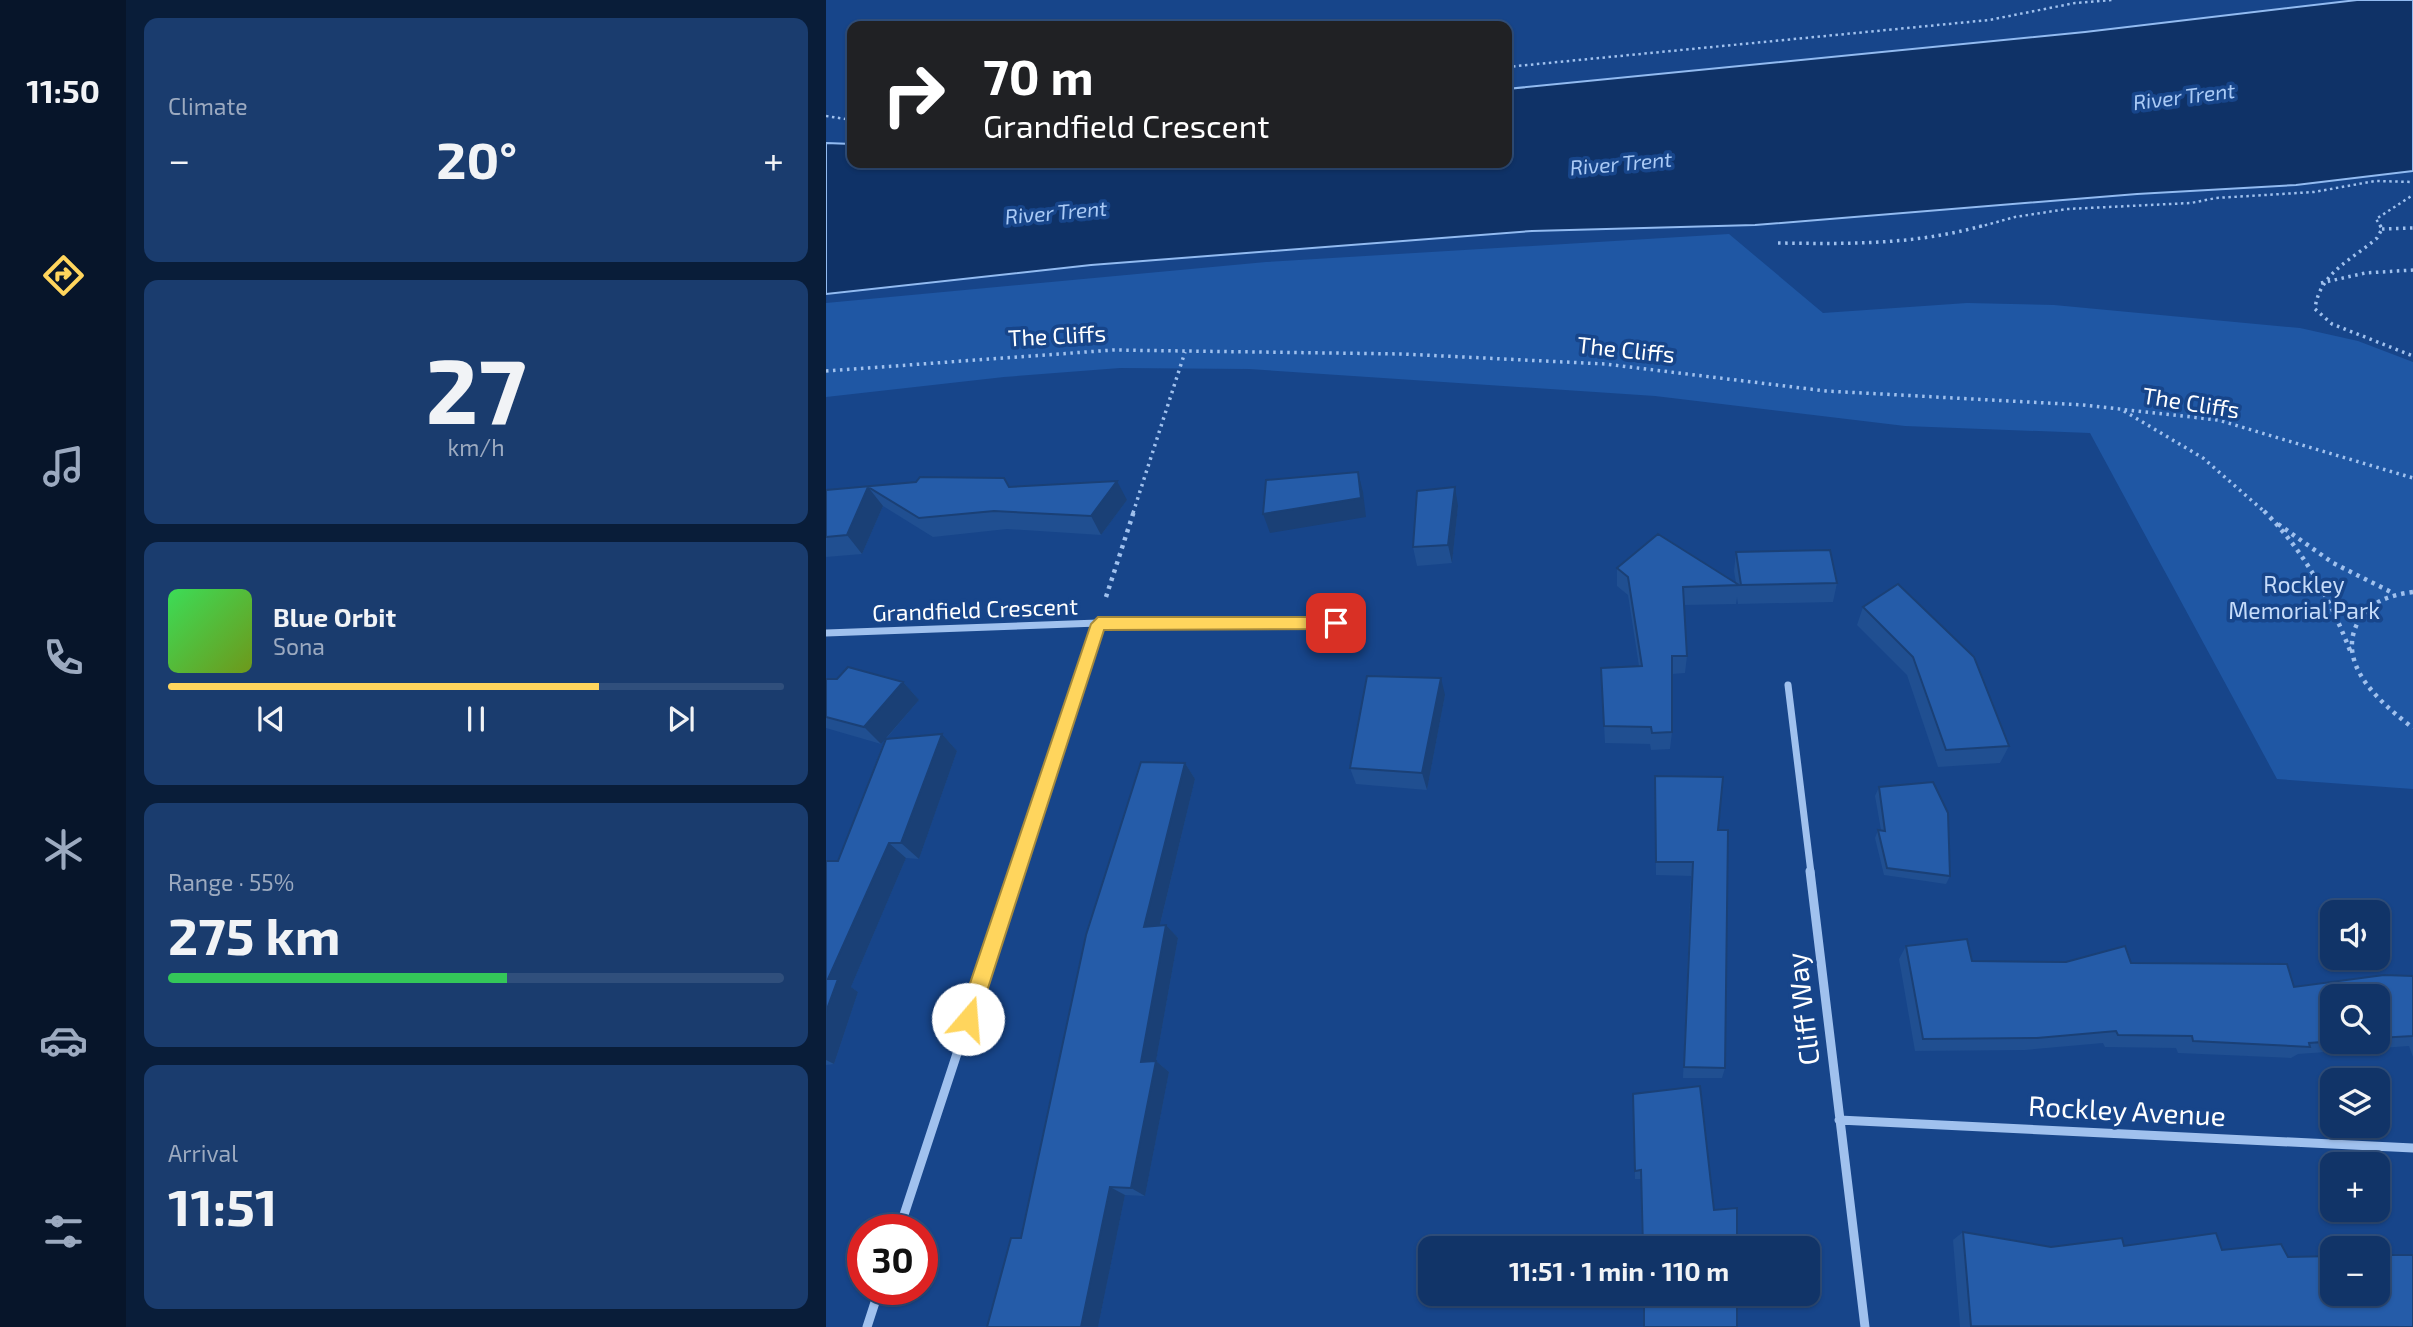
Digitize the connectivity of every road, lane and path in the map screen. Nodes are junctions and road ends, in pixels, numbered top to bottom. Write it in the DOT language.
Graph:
graph roads {
  1 [pos="2113,0"];
  2 [pos="1512,67"];
  3 [pos="826,116"];
  4 [pos="847,119"];
  5 [pos="2413,182"];
  6 [pos="2413,195"];
  7 [pos="2413,228"];
  8 [pos="2382,229"];
  9 [pos="1778,243"];
  10 [pos="2413,270"];
  11 [pos="2319,283"];
  12 [pos="1185,352"];
  13 [pos="2413,356"];
  14 [pos="826,371"];
  15 [pos="2120,409"];
  16 [pos="2413,478"];
  17 [pos="2264,512"];
  18 [pos="2413,592"];
  19 [pos="2394,593"];
  20 [pos="1336,623"];
  21 [pos="1098,624"];
  22 [pos="826,633"];
  23 [pos="2351,653"];
  24 [pos="1788,685"];
  25 [pos="2413,728"];
  26 [pos="1839,1120"];
  27 [pos="2413,1149"];
  28 [pos="904,1214"];
  29 [pos="874,1305"];
  30 [pos="867,1327"];
  31 [pos="1865,1327"];
  1 -- 2 [label="path"];
  3 -- 4 [label="path"];
  5 -- 9 [label="path"];
  6 -- 8 [label="path"];
  7 -- 8 [label="path"];
  8 -- 11 [label="path"];
  10 -- 11 [label="path"];
  11 -- 13 [label="path"];
  12 -- 14 [label="path, The Cliffs"];
  12 -- 15 [label="path, The Cliffs"];
  12 -- 21 [label="path"];
  15 -- 16 [label="path, The Cliffs"];
  15 -- 17 [label="path"];
  17 -- 19 [label="path"];
  17 -- 23 [label="path"];
  18 -- 19 [label="path"];
  19 -- 23 [label="path"];
  20 -- 21 [label="street, Grandfield Crescent"];
  21 -- 22 [label="street, Grandfield Crescent"];
  21 -- 28 [label="street"];
  23 -- 25 [label="path"];
  24 -- 26 [label="street, Cliff Way"];
  26 -- 27 [label="street, Rockley Avenue"];
  26 -- 31 [label="street, Cliff Way"];
  29 -- 30 [label="street"];
}
